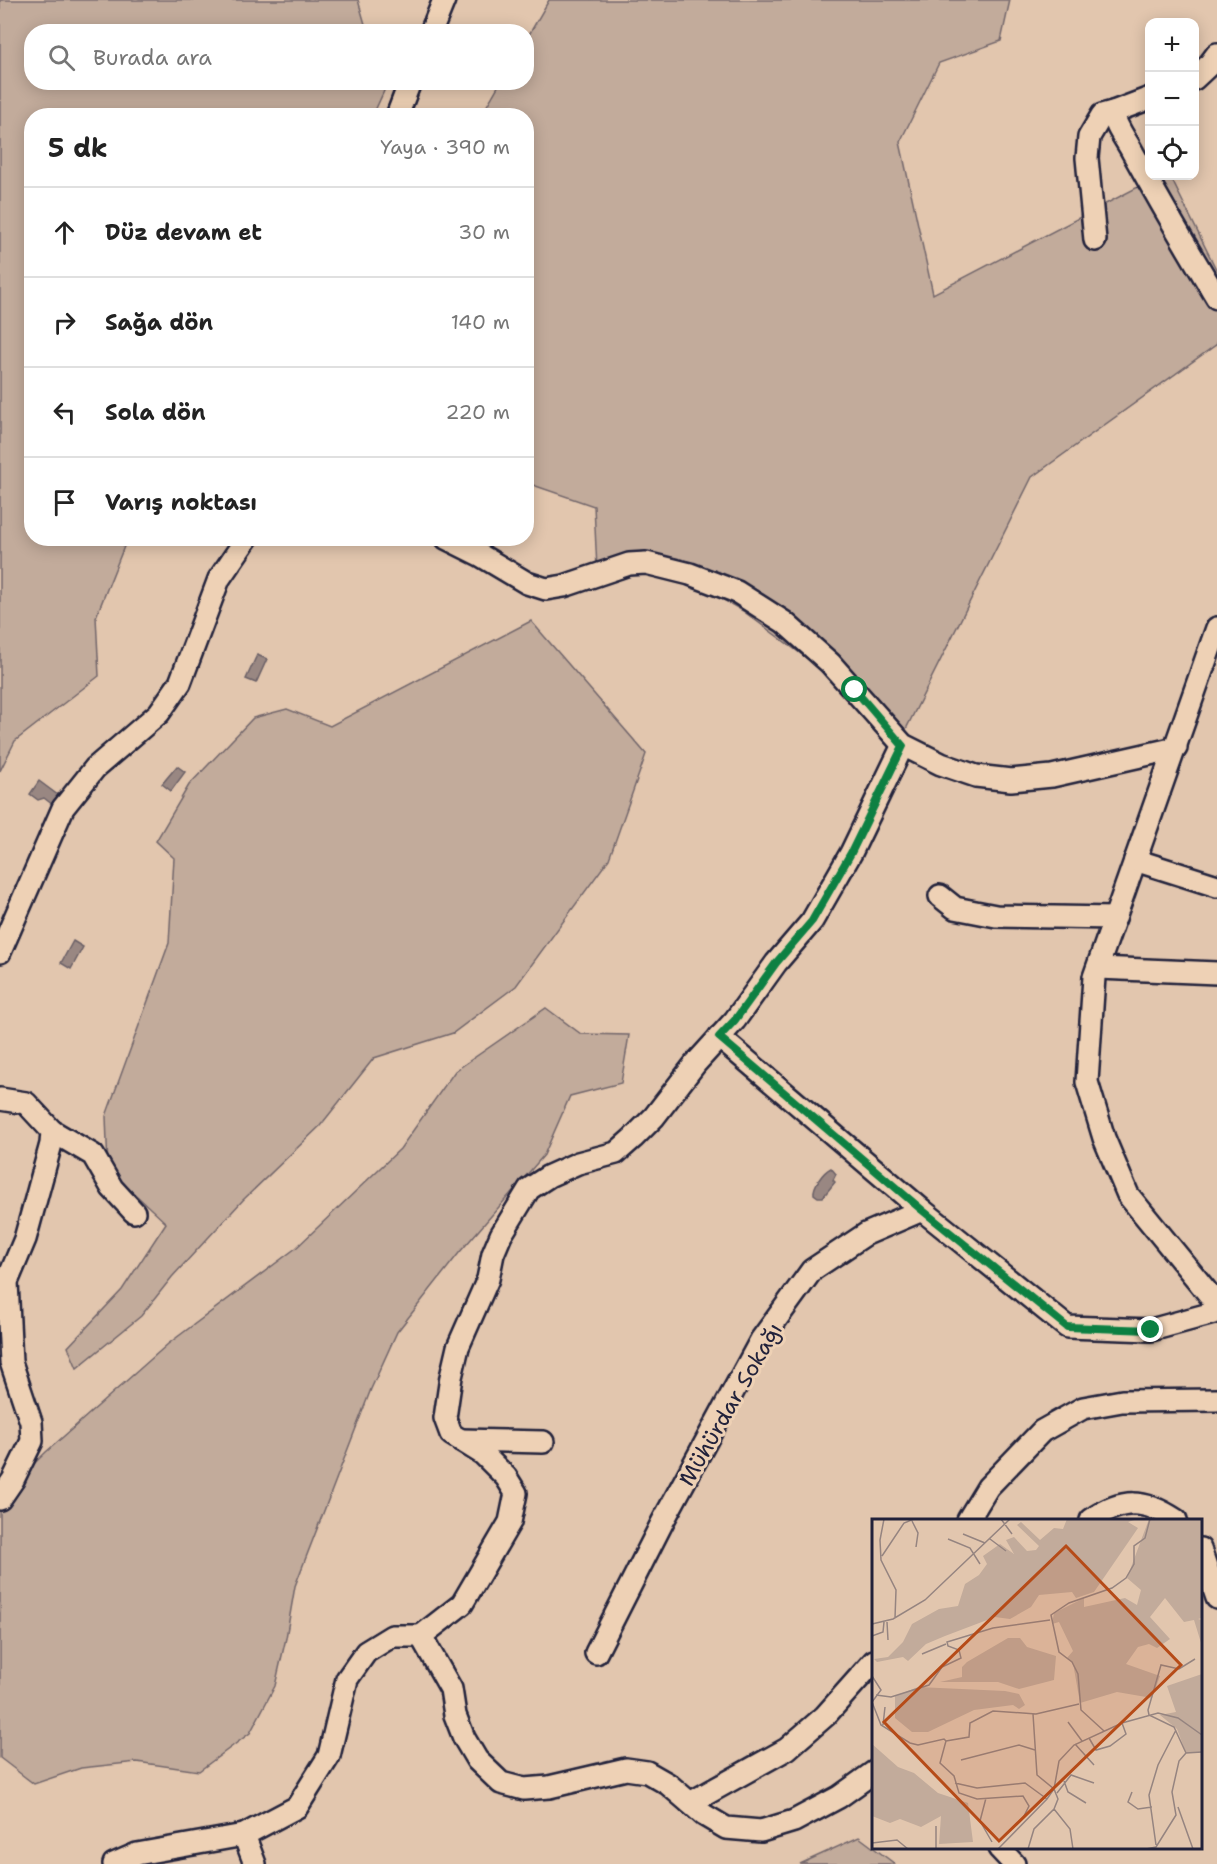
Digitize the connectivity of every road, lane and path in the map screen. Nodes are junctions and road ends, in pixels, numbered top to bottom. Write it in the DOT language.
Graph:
graph roads {
  1 [pos="444,0"];
  2 [pos="434,24"];
  3 [pos="1217,54"];
  4 [pos="1199,74"];
  5 [pos="407,90"];
  6 [pos="1145,100"];
  7 [pos="400,108"];
  8 [pos="1113,112"];
  9 [pos="1095,240"];
  10 [pos="1217,298"];
  11 [pos="242,546"];
  12 [pos="462,546"];
  13 [pos="1217,628"];
  14 [pos="903,746"];
  15 [pos="1176,748"];
  16 [pos="1135,860"];
  17 [pos="1217,886"];
  18 [pos="940,896"];
  19 [pos="1115,918"];
  20 [pos="0,952"];
  21 [pos="1098,968"];
  22 [pos="1217,973"];
  23 [pos="719,1037"];
  24 [pos="0,1099"];
  25 [pos="52,1131"];
  26 [pos="922,1210"];
  27 [pos="134,1212"];
  28 [pos="1217,1304"];
  29 [pos="1217,1312"];
  30 [pos="1217,1400"];
  31 [pos="461,1440"];
  32 [pos="543,1442"];
  33 [pos="0,1499"];
  34 [pos="969,1519"];
  35 [pos="1094,1519"];
  36 [pos="1173,1519"];
  37 [pos="1202,1555"];
  38 [pos="1217,1598"];
  39 [pos="421,1636"];
  40 [pos="596,1653"];
  41 [pos="872,1662"];
  42 [pos="872,1773"];
  43 [pos="690,1803"];
  44 [pos="243,1835"];
  45 [pos="1000,1849"];
  46 [pos="129,1862"];
  47 [pos="255,1864"];
  48 [pos="1014,1864"];
  1 -- 2 [label="street"];
  3 -- 4 [label="street"];
  5 -- 7 [label="street"];
  6 -- 8 [label="street"];
  8 -- 9 [label="street"];
  8 -- 10 [label="street"];
  11 -- 20 [label="street"];
  12 -- 14 [label="street"];
  13 -- 15 [label="street"];
  14 -- 15 [label="street"];
  14 -- 23 [label="street"];
  15 -- 16 [label="street"];
  16 -- 17 [label="street"];
  16 -- 19 [label="street"];
  18 -- 19 [label="street"];
  19 -- 21 [label="street"];
  21 -- 22 [label="street"];
  21 -- 28 [label="street"];
  23 -- 26 [label="street"];
  23 -- 31 [label="street"];
  24 -- 25 [label="street"];
  25 -- 27 [label="street"];
  25 -- 33 [label="street"];
  26 -- 29 [label="street"];
  26 -- 40 [label="street, Mühürdar Sokağı"];
  30 -- 34 [label="street"];
  31 -- 32 [label="street"];
  31 -- 39 [label="street"];
  35 -- 36 [label="street"];
  37 -- 38 [label="street"];
  39 -- 43 [label="street"];
  39 -- 44 [label="street"];
  41 -- 43 [label="street"];
  42 -- 43 [label="street"];
  44 -- 46 [label="street"];
  44 -- 47 [label="street"];
  45 -- 48 [label="street"];
}
